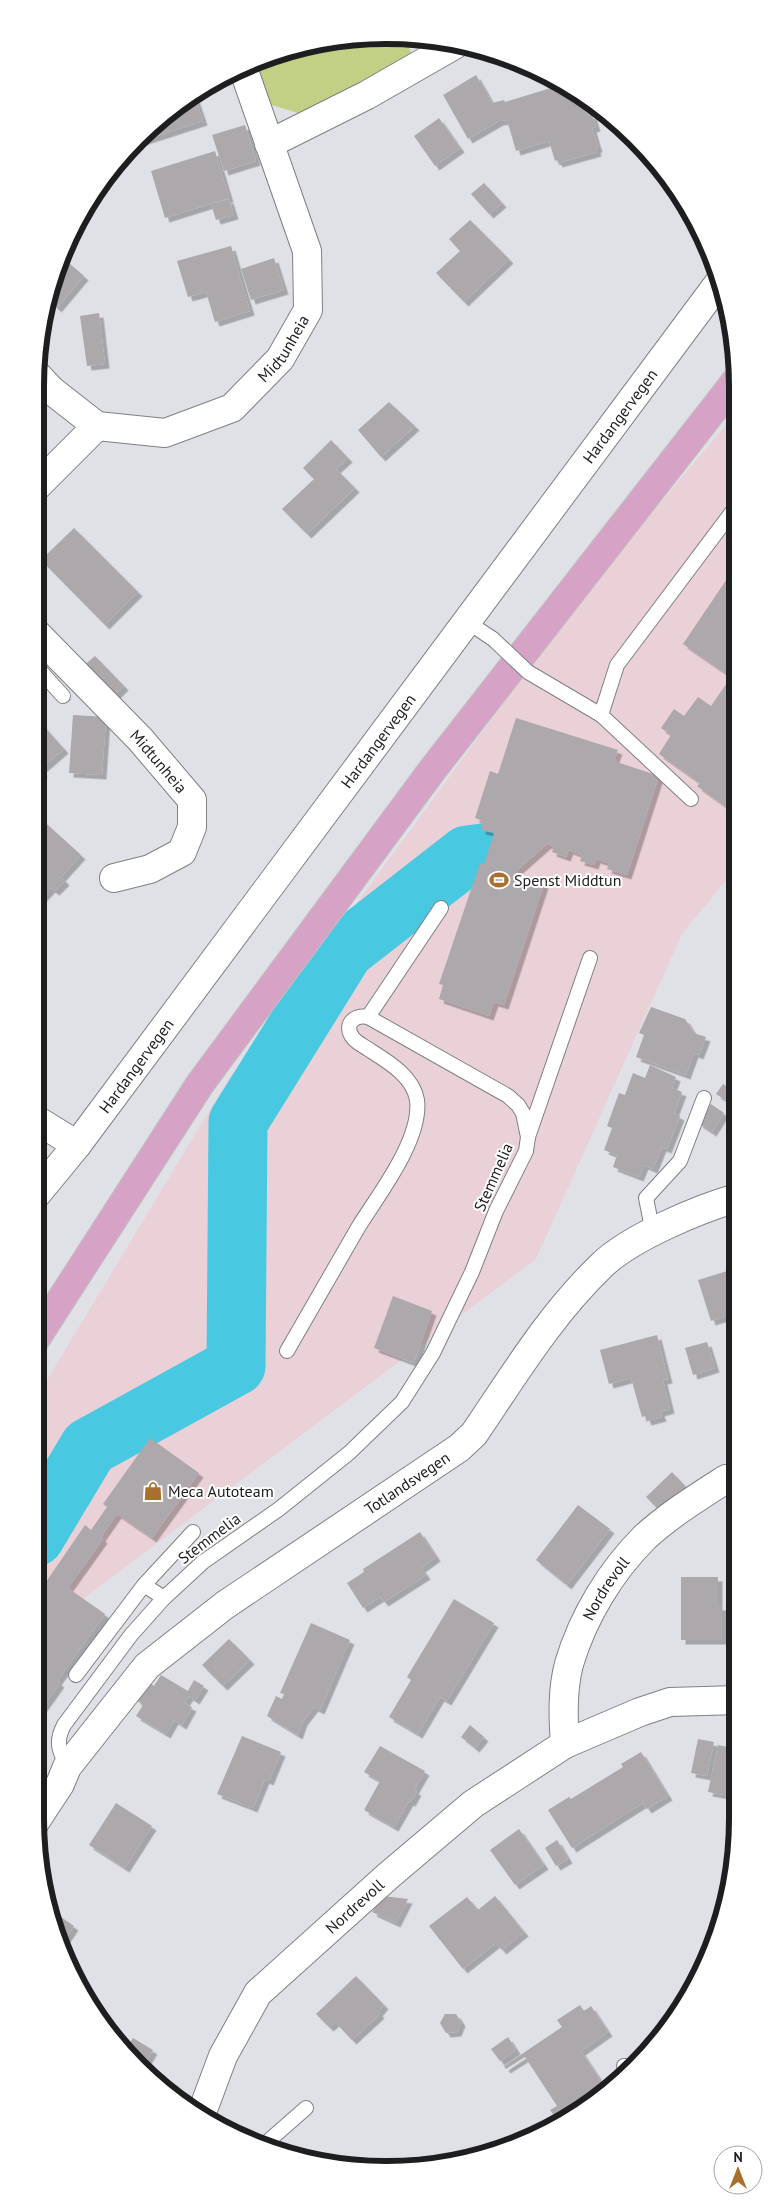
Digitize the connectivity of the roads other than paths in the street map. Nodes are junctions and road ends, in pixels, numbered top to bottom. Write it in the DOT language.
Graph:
graph roads {
  1 [pos="447,49"];
  2 [pos="245,74"];
  3 [pos="269,144"];
  4 [pos="715,288"];
  5 [pos="44,382"];
  6 [pos="729,390"];
  7 [pos="97,426"];
  8 [pos="44,479"];
  9 [pos="729,516"];
  10 [pos="466,621"];
  11 [pos="44,641"];
  12 [pos="44,676"];
  13 [pos="63,696"];
  14 [pos="602,714"];
  15 [pos="690,799"];
  16 [pos="114,878"];
  17 [pos="441,908"];
  18 [pos="590,958"];
  19 [pos="368,1017"];
  20 [pos="704,1098"];
  21 [pos="44,1125"];
  22 [pos="528,1137"];
  23 [pos="77,1145"];
  24 [pos="44,1185"];
  25 [pos="729,1200"];
  26 [pos="653,1233"];
  27 [pos="44,1326"];
  28 [pos="287,1351"];
  29 [pos="726,1479"];
  30 [pos="193,1532"];
  31 [pos="144,1584"];
  32 [pos="164,1598"];
  33 [pos="76,1675"];
  34 [pos="729,1700"];
  35 [pos="565,1744"];
  36 [pos="67,1767"];
  37 [pos="44,1808"];
  38 [pos="204,2108"];
  39 [pos="306,2108"];
  40 [pos="269,2140"];
  1 -- 3 [label="street"];
  2 -- 3 [label="street, Midtunheia"];
  3 -- 7 [label="street, Midtunheia"];
  4 -- 10 [label="street, Hardangervegen"];
  5 -- 7 [label="street"];
  6 -- 27 [label="main road"];
  7 -- 8 [label="street"];
  9 -- 14 [label="lane"];
  10 -- 14 [label="lane, bridge"];
  10 -- 23 [label="street, Hardangervegen"];
  11 -- 16 [label="street, Midtunheia"];
  12 -- 13 [label="lane"];
  14 -- 15 [label="lane"];
  17 -- 19 [label="lane"];
  18 -- 22 [label="lane"];
  19 -- 22 [label="lane, Stemmelia"];
  19 -- 28 [label="lane"];
  20 -- 26 [label="lane"];
  21 -- 23 [label="street"];
  22 -- 32 [label="lane, Stemmelia"];
  23 -- 24 [label="street, Hardangervegen"];
  25 -- 26 [label="street, Totlandsvegen"];
  26 -- 36 [label="street, Totlandsvegen"];
  29 -- 35 [label="street, Nordrevoll"];
  30 -- 31 [label="lane"];
  31 -- 32 [label="lane"];
  31 -- 33 [label="lane"];
  32 -- 36 [label="lane"];
  34 -- 35 [label="street, Nordrevoll"];
  35 -- 38 [label="street, Nordrevoll"];
  36 -- 37 [label="street, Totlandsvegen"];
  39 -- 40 [label="lane"];
}
